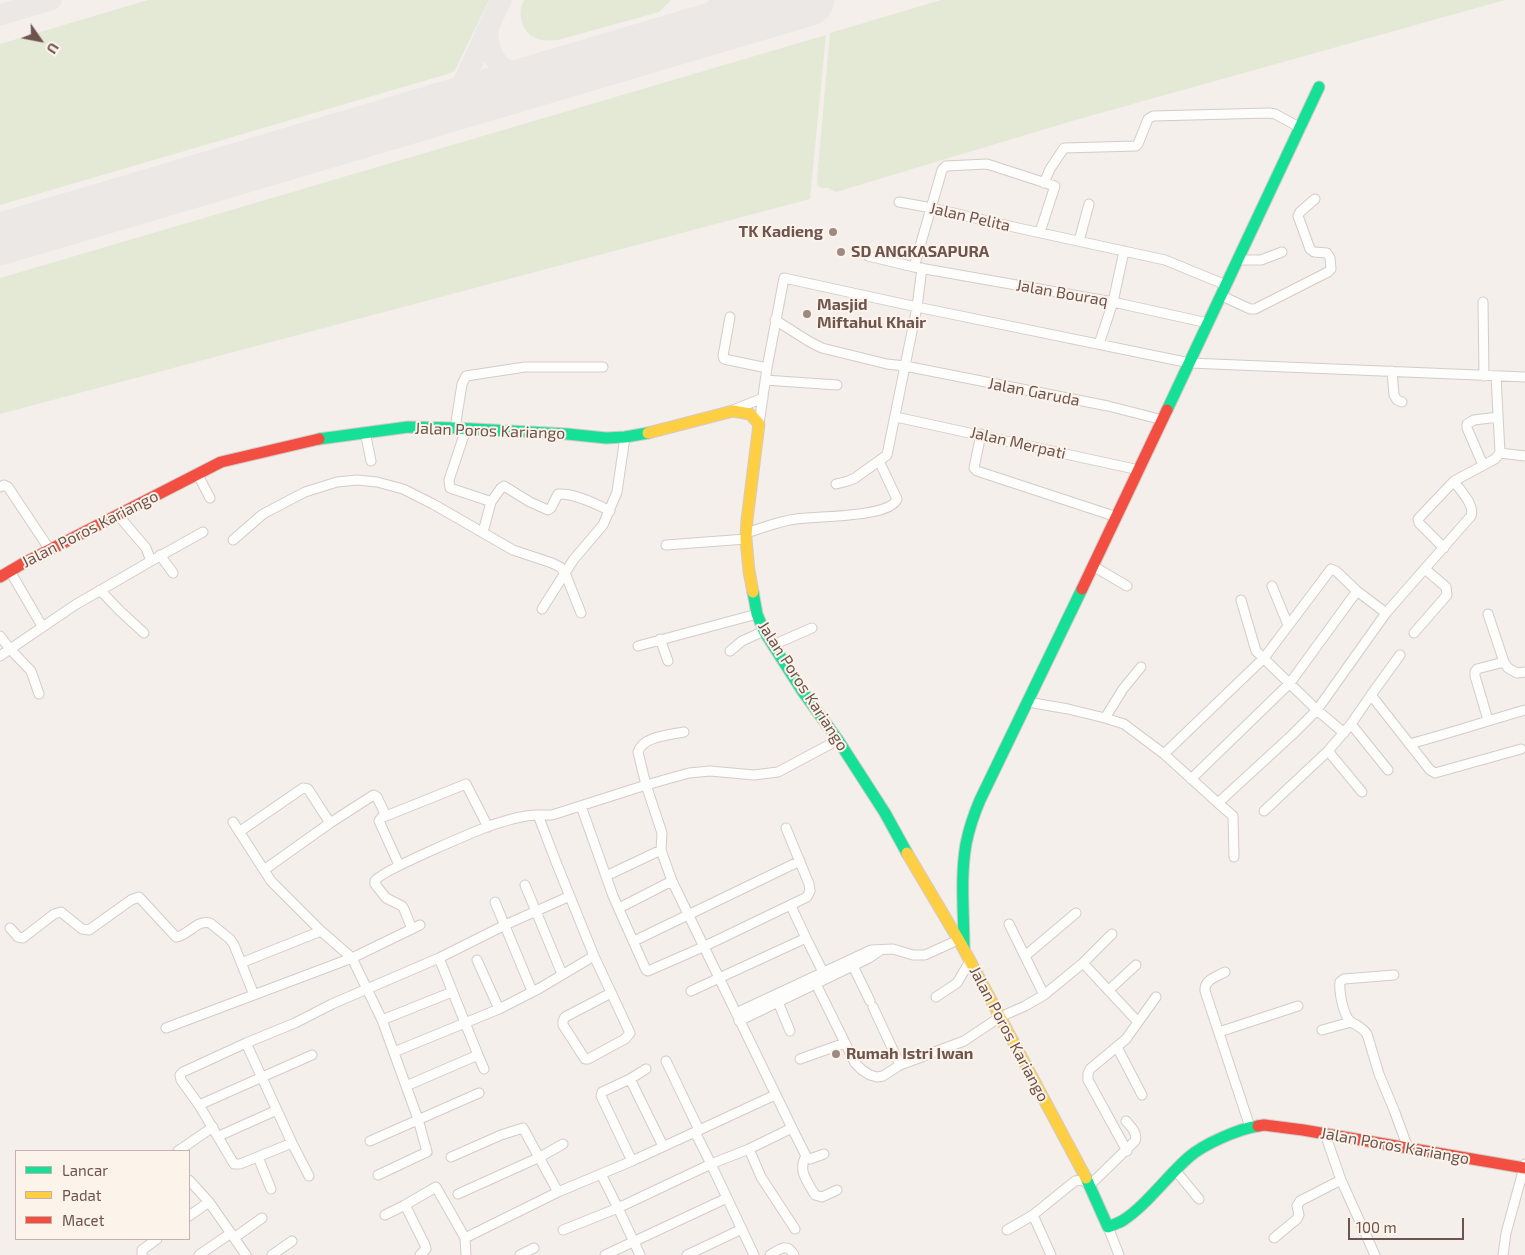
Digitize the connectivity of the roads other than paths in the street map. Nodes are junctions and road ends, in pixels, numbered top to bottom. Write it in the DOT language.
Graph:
graph roads {
  1 [pos="1319,88"];
  2 [pos="1301,128"];
  3 [pos="1044,183"];
  4 [pos="1315,199"];
  5 [pos="899,202"];
  6 [pos="1089,204"];
  7 [pos="932,208"];
  8 [pos="1040,232"];
  9 [pos="1079,241"];
  10 [pos="1124,251"];
  11 [pos="1282,252"];
  12 [pos="868,256"];
  13 [pos="1238,260"];
  14 [pos="918,268"];
  15 [pos="1226,285"];
  16 [pos="1222,296"];
  17 [pos="1113,302"];
  18 [pos="1483,302"];
  19 [pos="916,307"];
  20 [pos="730,317"];
  21 [pos="776,320"];
  22 [pos="1208,323"];
  23 [pos="1099,344"];
  24 [pos="1190,363"];
  25 [pos="905,366"];
  26 [pos="603,367"];
  27 [pos="767,368"];
  28 [pos="1392,371"];
  29 [pos="1484,376"];
  30 [pos="1496,376"];
  31 [pos="1525,378"];
  32 [pos="766,380"];
  33 [pos="837,385"];
  34 [pos="763,398"];
  35 [pos="1402,402"];
  36 [pos="733,411"];
  37 [pos="896,417"];
  38 [pos="1498,417"];
  39 [pos="1163,420"];
  40 [pos="759,424"];
  41 [pos="461,428"];
  42 [pos="365,432"];
  43 [pos="981,434"];
  44 [pos="625,437"];
  45 [pos="1500,453"];
  46 [pos="1525,456"];
  47 [pos="879,461"];
  48 [pos="371,462"];
  49 [pos="1483,464"];
  50 [pos="1140,470"];
  51 [pos="197,473"];
  52 [pos="1454,481"];
  53 [pos="836,484"];
  54 [pos="0,487"];
  55 [pos="210,498"];
  56 [pos="491,502"];
  57 [pos="610,511"];
  58 [pos="118,515"];
  59 [pos="1117,517"];
  60 [pos="203,532"];
  61 [pos="483,532"];
  62 [pos="746,536"];
  63 [pos="233,540"];
  64 [pos="666,545"];
  65 [pos="1444,548"];
  66 [pos="50,550"];
  67 [pos="160,555"];
  68 [pos="152,561"];
  69 [pos="1093,566"];
  70 [pos="1425,568"];
  71 [pos="10,571"];
  72 [pos="173,573"];
  73 [pos="565,573"];
  74 [pos="0,577"];
  75 [pos="1127,586"];
  76 [pos="1272,586"];
  77 [pos="100,590"];
  78 [pos="1357,591"];
  79 [pos="1241,600"];
  80 [pos="542,609"];
  81 [pos="581,613"];
  82 [pos="1386,613"];
  83 [pos="757,614"];
  84 [pos="1488,614"];
  85 [pos="1288,625"];
  86 [pos="42,626"];
  87 [pos="812,628"];
  88 [pos="764,631"];
  89 [pos="1414,633"];
  90 [pos="144,634"];
  91 [pos="0,636"];
  92 [pos="660,639"];
  93 [pos="773,644"];
  94 [pos="638,646"];
  95 [pos="10,649"];
  96 [pos="730,651"];
  97 [pos="1400,655"];
  98 [pos="0,656"];
  99 [pos="1264,658"];
  100 [pos="668,661"];
  101 [pos="1504,662"];
  102 [pos="1141,667"];
  103 [pos="1525,672"];
  104 [pos="1290,682"];
  105 [pos="39,694"];
  106 [pos="1371,695"];
  107 [pos="1028,702"];
  108 [pos="1317,710"];
  109 [pos="1525,710"];
  110 [pos="1106,718"];
  111 [pos="1488,720"];
  112 [pos="1351,724"];
  113 [pos="684,732"];
  114 [pos="1344,733"];
  115 [pos="838,740"];
  116 [pos="1409,744"];
  117 [pos="1521,749"];
  118 [pos="1328,751"];
  119 [pos="1164,754"];
  120 [pos="1388,770"];
  121 [pos="1191,779"];
  122 [pos="646,785"];
  123 [pos="1362,792"];
  124 [pos="1218,803"];
  125 [pos="581,806"];
  126 [pos="1264,811"];
  127 [pos="538,815"];
  128 [pos="386,816"];
  129 [pos="233,822"];
  130 [pos="330,823"];
  131 [pos="488,827"];
  132 [pos="786,828"];
  133 [pos="238,832"];
  134 [pos="661,850"];
  135 [pos="1234,858"];
  136 [pos="800,861"];
  137 [pos="399,865"];
  138 [pos="264,870"];
  139 [pos="606,876"];
  140 [pos="672,881"];
  141 [pos="525,885"];
  142 [pos="570,896"];
  143 [pos="495,902"];
  144 [pos="791,906"];
  145 [pos="618,908"];
  146 [pos="536,912"];
  147 [pos="1076,913"];
  148 [pos="688,915"];
  149 [pos="1009,924"];
  150 [pos="505,925"];
  151 [pos="10,928"];
  152 [pos="322,931"];
  153 [pos="1112,934"];
  154 [pos="806,938"];
  155 [pos="958,940"];
  156 [pos="634,941"];
  157 [pos="703,947"];
  158 [pos="881,950"];
  159 [pos="594,956"];
  160 [pos="967,956"];
  161 [pos="1025,956"];
  162 [pos="352,958"];
  163 [pos="439,958"];
  164 [pos="477,960"];
  165 [pos="1083,962"];
  166 [pos="241,963"];
  167 [pos="1136,965"];
  168 [pos="853,966"];
  169 [pos="823,972"];
  170 [pos="1225,972"];
  171 [pos="562,974"];
  172 [pos="1394,975"];
  173 [pos="718,978"];
  174 [pos="816,984"];
  175 [pos="367,989"];
  176 [pos="1109,990"];
  177 [pos="532,991"];
  178 [pos="691,991"];
  179 [pos="452,992"];
  180 [pos="611,993"];
  181 [pos="254,994"];
  182 [pos="1044,995"];
  183 [pos="936,997"];
  184 [pos="1156,997"];
  185 [pos="778,1002"];
  186 [pos="1298,1006"];
  187 [pos="500,1009"];
  188 [pos="737,1017"];
  189 [pos="1000,1017"];
  190 [pos="382,1020"];
  191 [pos="1138,1022"];
  192 [pos="1351,1022"];
  193 [pos="465,1024"];
  194 [pos="166,1028"];
  195 [pos="1322,1030"];
  196 [pos="790,1031"];
  197 [pos="1219,1032"];
  198 [pos="246,1043"];
  199 [pos="845,1043"];
  200 [pos="1118,1046"];
  201 [pos="394,1052"];
  202 [pos="312,1055"];
  203 [pos="478,1055"];
  204 [pos="800,1059"];
  205 [pos="666,1061"];
  206 [pos="900,1065"];
  207 [pos="484,1069"];
  208 [pos="646,1069"];
  209 [pos="261,1077"];
  210 [pos="630,1079"];
  211 [pos="406,1086"];
  212 [pos="479,1093"];
  213 [pos="775,1095"];
  214 [pos="1142,1095"];
  215 [pos="199,1105"];
  216 [pos="277,1110"];
  217 [pos="418,1119"];
  218 [pos="1126,1121"];
  219 [pos="213,1126"];
  220 [pos="1250,1127"];
  221 [pos="792,1128"];
  222 [pos="697,1131"];
  223 [pos="1325,1134"];
  224 [pos="218,1136"];
  225 [pos="370,1141"];
  226 [pos="292,1142"];
  227 [pos="563,1144"];
  228 [pos="663,1146"];
  229 [pos="1408,1148"];
  230 [pos="749,1149"];
  231 [pos="179,1150"];
  232 [pos="1127,1151"];
  233 [pos="824,1154"];
  234 [pos="806,1156"];
  235 [pos="258,1157"];
  236 [pos="451,1157"];
  237 [pos="540,1157"];
  238 [pos="632,1161"];
  239 [pos="711,1164"];
  240 [pos="1525,1167"];
  241 [pos="1176,1170"];
  242 [pos="601,1174"];
  243 [pos="378,1175"];
  244 [pos="309,1176"];
  245 [pos="1341,1180"];
  246 [pos="190,1181"];
  247 [pos="1090,1185"];
  248 [pos="271,1188"];
  249 [pos="837,1190"];
  250 [pos="558,1192"];
  251 [pos="458,1194"];
  252 [pos="727,1198"];
  253 [pos="1199,1199"];
  254 [pos="209,1202"];
  255 [pos="405,1205"];
  256 [pos="618,1208"];
  257 [pos="385,1214"];
  258 [pos="190,1215"];
  259 [pos="1033,1215"];
  260 [pos="262,1218"];
  261 [pos="1108,1227"];
  262 [pos="742,1228"];
  263 [pos="795,1229"];
  264 [pos="563,1230"];
  265 [pos="1007,1230"];
  266 [pos="232,1235"];
  267 [pos="465,1238"];
  268 [pos="1274,1238"];
  269 [pos="156,1240"];
  270 [pos="292,1241"];
  271 [pos="634,1242"];
  272 [pos="534,1248"];
  273 [pos="142,1255"];
  274 [pos="199,1255"];
  275 [pos="246,1255"];
  276 [pos="272,1255"];
  277 [pos="420,1255"];
  278 [pos="465,1255"];
  279 [pos="520,1255"];
  280 [pos="605,1255"];
  281 [pos="640,1255"];
  282 [pos="687,1255"];
  283 [pos="754,1255"];
  284 [pos="770,1255"];
  285 [pos="794,1255"];
  286 [pos="1051,1255"];
  287 [pos="1119,1255"];
  288 [pos="1375,1255"];
  289 [pos="1503,1255"];
  1 -- 2 [label="main road"];
  2 -- 3 [label="street"];
  2 -- 13 [label="main road"];
  3 -- 7 [label="street"];
  3 -- 8 [label="street"];
  4 -- 16 [label="street"];
  5 -- 7 [label="street, Jalan Pelita"];
  6 -- 9 [label="street"];
  7 -- 8 [label="street, Jalan Pelita"];
  7 -- 14 [label="street"];
  8 -- 9 [label="street, Jalan Pelita"];
  9 -- 10 [label="street, Jalan Pelita"];
  10 -- 15 [label="street, Jalan Pelita"];
  10 -- 17 [label="street"];
  11 -- 13 [label="street"];
  12 -- 14 [label="street, Jalan Bouraq"];
  13 -- 15 [label="main road"];
  14 -- 17 [label="street, Jalan Bouraq"];
  14 -- 19 [label="street"];
  15 -- 16 [label="main road"];
  16 -- 22 [label="main road"];
  17 -- 22 [label="street, Jalan Bouraq"];
  17 -- 23 [label="street"];
  18 -- 29 [label="street"];
  19 -- 21 [label="street"];
  19 -- 23 [label="street"];
  19 -- 25 [label="street"];
  20 -- 27 [label="street"];
  21 -- 25 [label="street, Jalan Garuda"];
  21 -- 27 [label="street"];
  22 -- 24 [label="main road"];
  23 -- 24 [label="street"];
  24 -- 28 [label="street"];
  24 -- 39 [label="main road"];
  25 -- 37 [label="street"];
  25 -- 39 [label="street, Jalan Garuda"];
  26 -- 41 [label="street"];
  27 -- 32 [label="street"];
  28 -- 29 [label="street"];
  28 -- 35 [label="street"];
  29 -- 30 [label="street"];
  30 -- 31 [label="street"];
  30 -- 38 [label="street"];
  32 -- 33 [label="street"];
  32 -- 34 [label="street"];
  34 -- 36 [label="street"];
  34 -- 40 [label="street"];
  36 -- 40 [label="main road"];
  36 -- 44 [label="main road, Jalan Poros Kariango"];
  37 -- 43 [label="street, Jalan Merpati"];
  37 -- 47 [label="street"];
  38 -- 45 [label="street"];
  38 -- 49 [label="street"];
  39 -- 50 [label="main road"];
  40 -- 62 [label="main road, Jalan Poros Kariango"];
  41 -- 42 [label="main road, Jalan Poros Kariango"];
  41 -- 44 [label="main road, Jalan Poros Kariango"];
  41 -- 56 [label="street"];
  42 -- 48 [label="street"];
  42 -- 51 [label="main road, Jalan Poros Kariango"];
  43 -- 50 [label="street, Jalan Merpati"];
  43 -- 59 [label="street"];
  44 -- 57 [label="street"];
  45 -- 46 [label="street"];
  45 -- 49 [label="street"];
  47 -- 53 [label="street"];
  47 -- 62 [label="street"];
  49 -- 52 [label="street"];
  50 -- 59 [label="main road"];
  51 -- 55 [label="street"];
  51 -- 58 [label="main road, Jalan Poros Kariango"];
  52 -- 65 [label="street"];
  52 -- 65 [label="street"];
  54 -- 66 [label="street"];
  56 -- 57 [label="street"];
  56 -- 61 [label="street"];
  57 -- 73 [label="street"];
  58 -- 66 [label="main road, Jalan Poros Kariango"];
  58 -- 68 [label="street"];
  59 -- 69 [label="main road"];
  60 -- 67 [label="street"];
  61 -- 63 [label="street"];
  61 -- 73 [label="street"];
  62 -- 64 [label="street"];
  62 -- 83 [label="main road, Jalan Poros Kariango"];
  65 -- 70 [label="street"];
  66 -- 71 [label="main road, Jalan Poros Kariango"];
  67 -- 68 [label="street"];
  67 -- 72 [label="street"];
  68 -- 77 [label="street"];
  69 -- 75 [label="street"];
  69 -- 107 [label="main road"];
  70 -- 82 [label="street"];
  70 -- 89 [label="street"];
  71 -- 74 [label="main road, Jalan Poros Kariango"];
  71 -- 86 [label="street"];
  73 -- 80 [label="street"];
  73 -- 81 [label="street"];
  76 -- 85 [label="street"];
  77 -- 86 [label="street"];
  77 -- 90 [label="street"];
  78 -- 82 [label="street"];
  78 -- 85 [label="street"];
  78 -- 104 [label="street"];
  79 -- 99 [label="street"];
  82 -- 108 [label="street"];
  83 -- 88 [label="main road, Jalan Poros Kariango"];
  83 -- 92 [label="street"];
  84 -- 101 [label="street"];
  85 -- 99 [label="street"];
  86 -- 95 [label="street"];
  87 -- 93 [label="street"];
  88 -- 93 [label="main road, Jalan Poros Kariango"];
  88 -- 96 [label="street"];
  91 -- 95 [label="street"];
  92 -- 94 [label="street"];
  92 -- 100 [label="street"];
  93 -- 115 [label="main road, Jalan Poros Kariango"];
  95 -- 98 [label="street"];
  95 -- 105 [label="street"];
  97 -- 106 [label="street"];
  99 -- 104 [label="street"];
  99 -- 119 [label="street"];
  101 -- 103 [label="street"];
  101 -- 111 [label="street"];
  102 -- 110 [label="street"];
  104 -- 108 [label="street"];
  104 -- 121 [label="street"];
  106 -- 112 [label="street"];
  106 -- 116 [label="street"];
  107 -- 110 [label="street"];
  107 -- 160 [label="main road"];
  108 -- 114 [label="street"];
  108 -- 124 [label="street"];
  109 -- 111 [label="street"];
  110 -- 119 [label="street"];
  111 -- 116 [label="street"];
  112 -- 114 [label="street"];
  112 -- 120 [label="street"];
  113 -- 122 [label="street"];
  114 -- 118 [label="street"];
  115 -- 122 [label="street"];
  115 -- 155 [label="main road, Jalan Poros Kariango"];
  116 -- 117 [label="street"];
  118 -- 123 [label="street"];
  118 -- 126 [label="street"];
  119 -- 121 [label="street"];
  121 -- 124 [label="street"];
  122 -- 125 [label="street"];
  122 -- 134 [label="street"];
  124 -- 135 [label="street"];
  125 -- 127 [label="street"];
  125 -- 139 [label="street"];
  127 -- 131 [label="street"];
  127 -- 142 [label="street"];
  128 -- 130 [label="street"];
  128 -- 131 [label="street"];
  128 -- 137 [label="street"];
  129 -- 133 [label="street"];
  130 -- 133 [label="street"];
  130 -- 138 [label="street"];
  131 -- 137 [label="street"];
  132 -- 136 [label="street"];
  133 -- 138 [label="street"];
  134 -- 139 [label="street"];
  134 -- 140 [label="street"];
  136 -- 144 [label="street"];
  136 -- 148 [label="street"];
  137 -- 162 [label="street"];
  138 -- 152 [label="street"];
  139 -- 145 [label="street"];
  140 -- 145 [label="street"];
  140 -- 148 [label="street"];
  141 -- 146 [label="street"];
  142 -- 146 [label="street"];
  142 -- 159 [label="street"];
  143 -- 150 [label="street"];
  144 -- 154 [label="street"];
  144 -- 157 [label="street"];
  145 -- 156 [label="street"];
  146 -- 150 [label="street"];
  146 -- 171 [label="street"];
  147 -- 161 [label="street"];
  148 -- 156 [label="street"];
  148 -- 157 [label="street"];
  149 -- 161 [label="street"];
  150 -- 163 [label="street"];
  150 -- 177 [label="street"];
  151 -- 166 [label="street"];
  152 -- 162 [label="street"];
  152 -- 166 [label="street"];
  153 -- 165 [label="street"];
  154 -- 169 [label="street"];
  154 -- 173 [label="street"];
  155 -- 158 [label="street"];
  155 -- 160 [label="main road, Jalan Poros Kariango"];
  156 -- 157 [label="street"];
  157 -- 173 [label="street"];
  158 -- 168 [label="street"];
  158 -- 169 [label="street"];
  159 -- 171 [label="street"];
  159 -- 180 [label="street"];
  160 -- 183 [label="street"];
  160 -- 189 [label="main road, Jalan Poros Kariango"];
  161 -- 182 [label="street"];
  162 -- 175 [label="street"];
  162 -- 181 [label="street"];
  163 -- 175 [label="street"];
  163 -- 179 [label="street"];
  164 -- 187 [label="street"];
  165 -- 176 [label="street"];
  165 -- 182 [label="street"];
  166 -- 181 [label="street"];
  167 -- 176 [label="street"];
  168 -- 174 [label="street"];
  168 -- 206 [label="street"];
  169 -- 188 [label="street"];
  170 -- 197 [label="street"];
  171 -- 177 [label="street"];
  172 -- 192 [label="street"];
  173 -- 178 [label="street"];
  173 -- 188 [label="street"];
  174 -- 185 [label="street"];
  174 -- 199 [label="street"];
  175 -- 190 [label="street"];
  175 -- 198 [label="street"];
  176 -- 191 [label="street"];
  177 -- 187 [label="street"];
  179 -- 190 [label="street"];
  179 -- 193 [label="street"];
  180 -- 180 [label="street"];
  181 -- 194 [label="street"];
  182 -- 189 [label="street"];
  184 -- 191 [label="street"];
  185 -- 188 [label="street"];
  185 -- 196 [label="street"];
  186 -- 197 [label="street"];
  187 -- 193 [label="street"];
  188 -- 213 [label="street"];
  189 -- 206 [label="street"];
  189 -- 247 [label="main road, Jalan Poros Kariango"];
  190 -- 201 [label="street"];
  191 -- 200 [label="street"];
  192 -- 195 [label="street"];
  192 -- 229 [label="street"];
  193 -- 201 [label="street"];
  193 -- 203 [label="street"];
  197 -- 220 [label="street"];
  198 -- 209 [label="street"];
  198 -- 215 [label="street"];
  199 -- 204 [label="street"];
  199 -- 206 [label="street"];
  200 -- 214 [label="street"];
  200 -- 232 [label="street"];
  201 -- 211 [label="street"];
  202 -- 209 [label="street"];
  203 -- 207 [label="street"];
  203 -- 211 [label="street"];
  205 -- 222 [label="street"];
  208 -- 210 [label="street"];
  209 -- 215 [label="street"];
  209 -- 216 [label="street"];
  210 -- 228 [label="street"];
  210 -- 238 [label="street"];
  211 -- 217 [label="street"];
  212 -- 217 [label="street"];
  213 -- 221 [label="street"];
  213 -- 222 [label="street"];
  215 -- 219 [label="street"];
  216 -- 224 [label="street"];
  216 -- 226 [label="street"];
  217 -- 225 [label="street"];
  217 -- 243 [label="street"];
  218 -- 232 [label="street"];
  219 -- 224 [label="street"];
  219 -- 231 [label="street"];
  220 -- 223 [label="main road, Jalan Poros Kariango"];
  220 -- 241 [label="main road, Jalan Poros Kariango"];
  221 -- 230 [label="street"];
  221 -- 234 [label="street"];
  222 -- 228 [label="street"];
  222 -- 239 [label="street"];
  223 -- 229 [label="main road, Jalan Poros Kariango"];
  223 -- 245 [label="street"];
  224 -- 235 [label="street"];
  226 -- 235 [label="street"];
  226 -- 244 [label="street"];
  227 -- 237 [label="street"];
  228 -- 238 [label="street"];
  229 -- 240 [label="main road, Jalan Poros Kariango"];
  230 -- 239 [label="street"];
  230 -- 263 [label="street"];
  232 -- 247 [label="street"];
  233 -- 234 [label="street"];
  234 -- 249 [label="street"];
  235 -- 248 [label="street"];
  236 -- 237 [label="street"];
  237 -- 250 [label="street"];
  237 -- 251 [label="street"];
  238 -- 242 [label="street"];
  239 -- 252 [label="street"];
  239 -- 256 [label="street"];
  240 -- 289 [label="street"];
  241 -- 253 [label="street"];
  241 -- 261 [label="main road, Jalan Poros Kariango"];
  242 -- 250 [label="street"];
  242 -- 256 [label="street"];
  245 -- 268 [label="street"];
  245 -- 288 [label="street"];
  246 -- 254 [label="street"];
  247 -- 259 [label="street"];
  247 -- 261 [label="main road, Jalan Poros Kariango"];
  250 -- 267 [label="street"];
  252 -- 262 [label="street"];
  252 -- 271 [label="street"];
  254 -- 258 [label="street"];
  254 -- 266 [label="street"];
  255 -- 257 [label="street"];
  255 -- 267 [label="street"];
  255 -- 277 [label="street"];
  256 -- 264 [label="street"];
  256 -- 271 [label="street"];
  259 -- 265 [label="street"];
  259 -- 286 [label="street"];
  260 -- 266 [label="street"];
  261 -- 287 [label="street"];
  262 -- 282 [label="street"];
  262 -- 283 [label="street"];
  266 -- 274 [label="street"];
  266 -- 275 [label="street"];
  267 -- 278 [label="street"];
  269 -- 273 [label="street"];
  270 -- 276 [label="street"];
  271 -- 280 [label="street"];
  271 -- 281 [label="street"];
  272 -- 279 [label="street"];
  284 -- 285 [label="street"];
}
